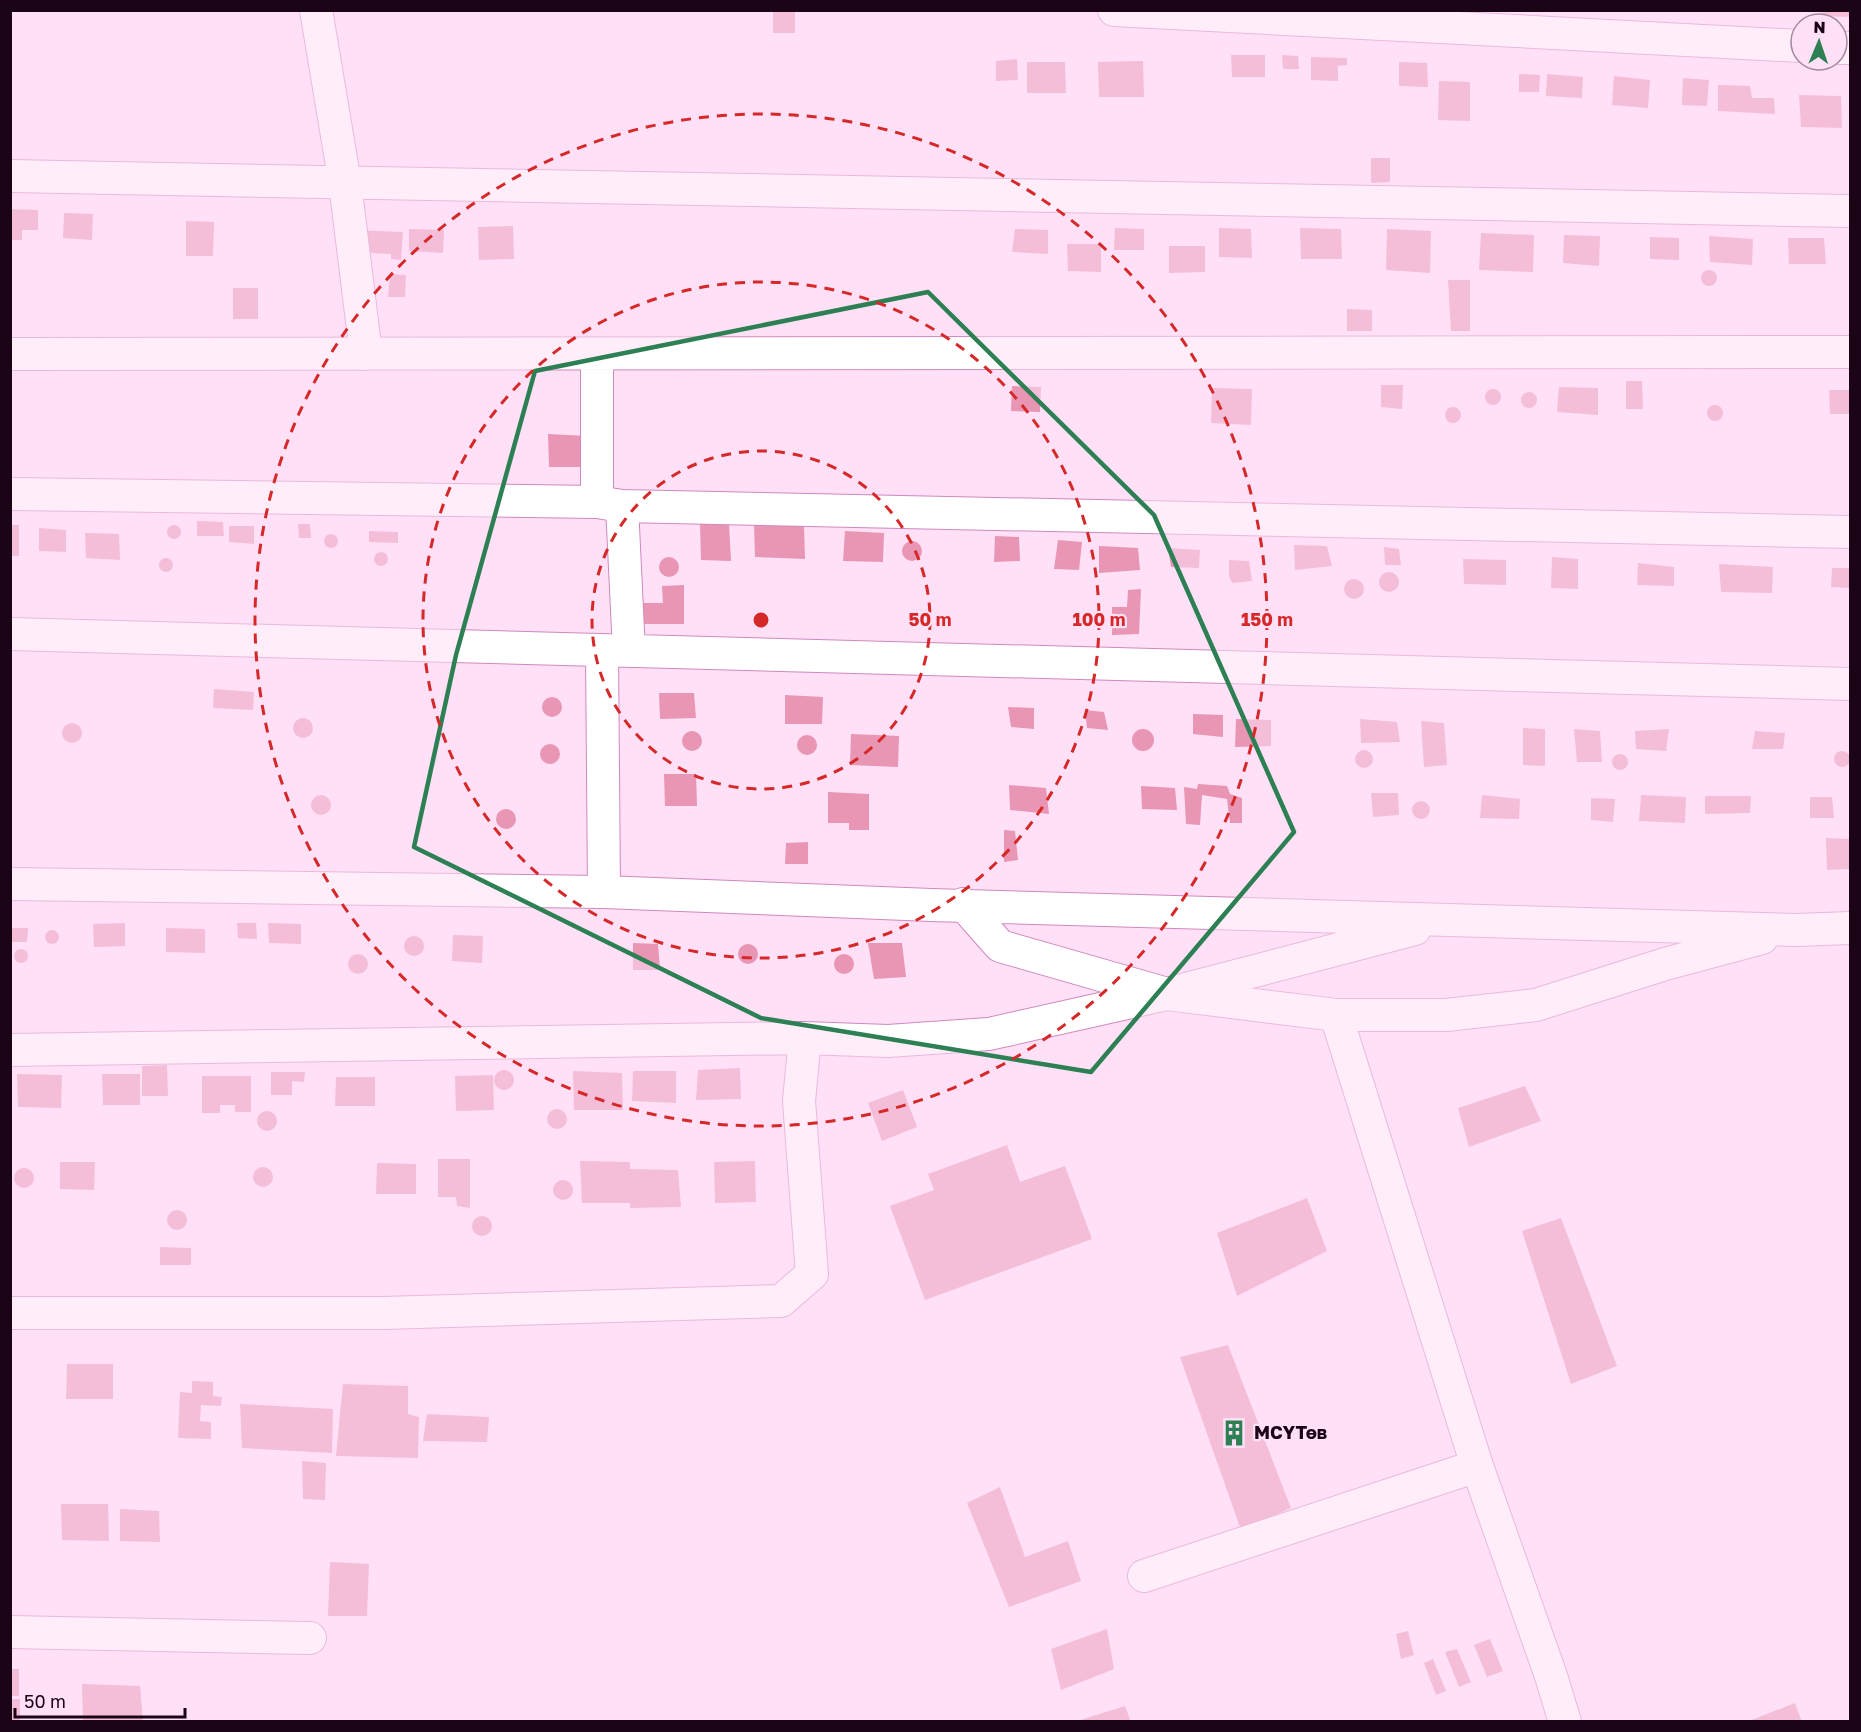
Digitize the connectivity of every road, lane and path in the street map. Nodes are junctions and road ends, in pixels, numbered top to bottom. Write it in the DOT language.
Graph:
graph roads {
  1 [pos="316,10"];
  2 [pos="1114,10"];
  3 [pos="1789,45"];
  4 [pos="10,176"];
  5 [pos="345,183"];
  6 [pos="1851,211"];
  7 [pos="1851,352"];
  8 [pos="10,354"];
  9 [pos="366,354"];
  10 [pos="597,354"];
  11 [pos="10,494"];
  12 [pos="610,504"];
  13 [pos="1851,532"];
  14 [pos="10,634"];
  15 [pos="615,650"];
  16 [pos="1851,684"];
  17 [pos="10,884"];
  18 [pos="604,892"];
  19 [pos="963,904"];
  20 [pos="1448,920"];
  21 [pos="1851,928"];
  22 [pos="1796,930"];
  23 [pos="1167,994"];
  24 [pos="1336,1015"];
  25 [pos="805,1038"];
  26 [pos="10,1050"];
  27 [pos="10,1312"];
  28 [pos="1477,1466"];
  29 [pos="1144,1576"];
  30 [pos="10,1632"];
  31 [pos="310,1638"];
  32 [pos="1564,1722"];
  1 -- 5 [label="street"];
  2 -- 3 [label="street"];
  4 -- 5 [label="street"];
  5 -- 6 [label="street"];
  5 -- 9 [label="street"];
  7 -- 10 [label="street"];
  8 -- 9 [label="street"];
  9 -- 10 [label="street"];
  10 -- 12 [label="street"];
  11 -- 12 [label="street"];
  12 -- 13 [label="street"];
  12 -- 15 [label="street"];
  14 -- 15 [label="street"];
  15 -- 16 [label="street"];
  15 -- 18 [label="street"];
  17 -- 18 [label="street"];
  18 -- 19 [label="street"];
  19 -- 20 [label="street"];
  19 -- 23 [label="street"];
  20 -- 22 [label="street"];
  20 -- 23 [label="street"];
  21 -- 22 [label="street"];
  22 -- 24 [label="street"];
  23 -- 24 [label="street"];
  23 -- 25 [label="street"];
  24 -- 28 [label="street"];
  25 -- 26 [label="street"];
  25 -- 27 [label="street"];
  28 -- 29 [label="street"];
  28 -- 32 [label="street"];
  30 -- 31 [label="street"];
}
